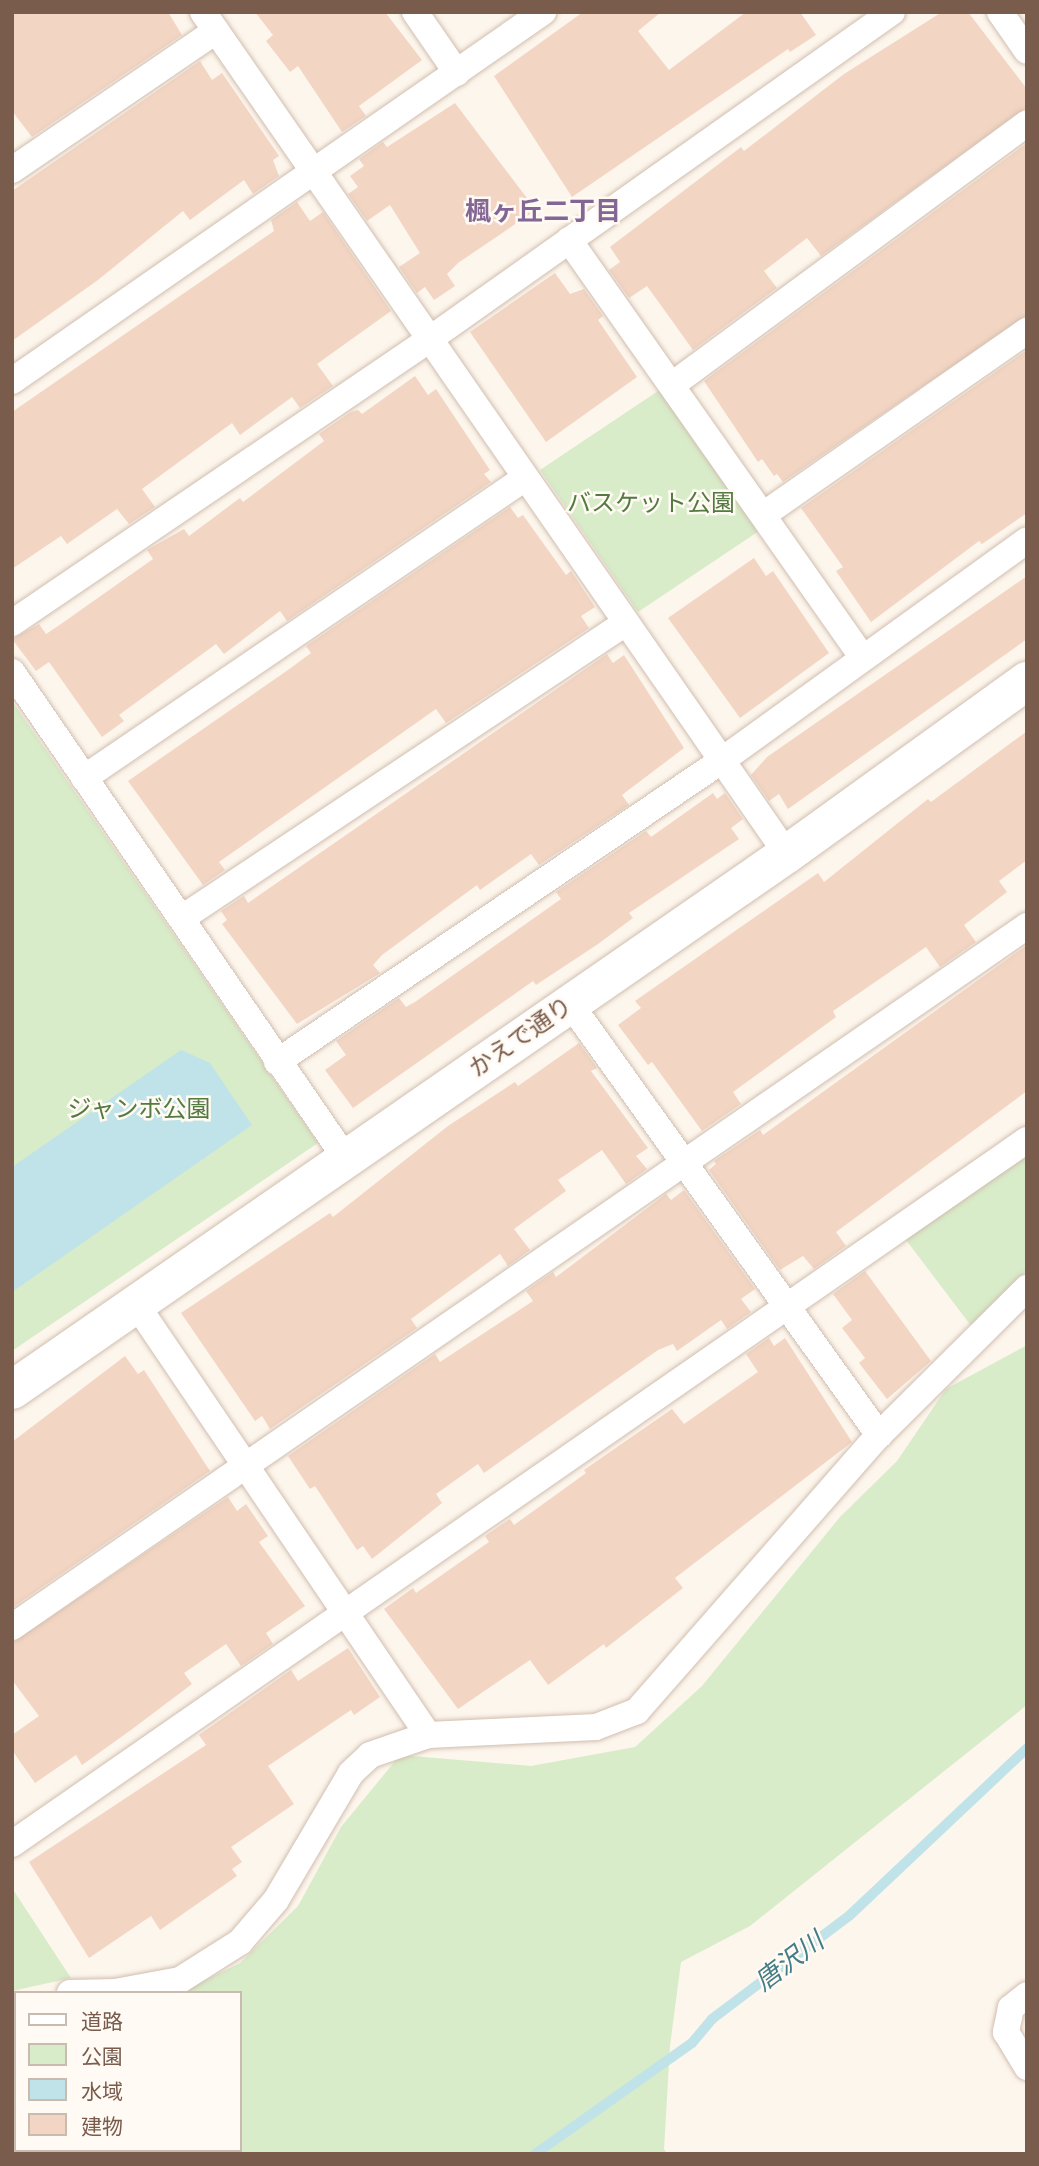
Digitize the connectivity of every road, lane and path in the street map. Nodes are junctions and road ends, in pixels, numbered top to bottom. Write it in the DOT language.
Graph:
graph roads {
  1 [pos="415,12"];
  2 [pos="543,12"];
  3 [pos="892,12"];
  4 [pos="1000,12"];
  5 [pos="210,22"];
  6 [pos="1027,51"];
  7 [pos="457,73"];
  8 [pos="1027,123"];
  9 [pos="12,170"];
  10 [pos="315,173"];
  11 [pos="569,240"];
  12 [pos="1027,331"];
  13 [pos="430,339"];
  14 [pos="12,381"];
  15 [pos="672,385"];
  16 [pos="525,478"];
  17 [pos="763,515"];
  18 [pos="1027,540"];
  19 [pos="12,623"];
  20 [pos="624,624"];
  21 [pos="863,658"];
  22 [pos="12,672"];
  23 [pos="1027,681"];
  24 [pos="721,761"];
  25 [pos="84,778"];
  26 [pos="787,853"];
  27 [pos="182,918"];
  28 [pos="1027,926"];
  29 [pos="569,1002"];
  30 [pos="277,1062"];
  31 [pos="1027,1140"];
  32 [pos="344,1156"];
  33 [pos="683,1161"];
  34 [pos="1027,1288"];
  35 [pos="136,1304"];
  36 [pos="788,1307"];
  37 [pos="12,1390"];
  38 [pos="879,1435"];
  39 [pos="247,1465"];
  40 [pos="346,1613"];
  41 [pos="12,1627"];
  42 [pos="428,1735"];
  43 [pos="12,1844"];
  44 [pos="120,1991"];
  45 [pos="1027,1995"];
  46 [pos="1027,2067"];
  1 -- 7 [label="street"];
  2 -- 7 [label="street"];
  3 -- 11 [label="street"];
  4 -- 6 [label="street"];
  5 -- 9 [label="street"];
  5 -- 10 [label="street"];
  7 -- 10 [label="street"];
  8 -- 15 [label="street"];
  10 -- 13 [label="street"];
  10 -- 14 [label="street"];
  11 -- 13 [label="street"];
  11 -- 15 [label="street"];
  12 -- 17 [label="street"];
  13 -- 16 [label="street"];
  13 -- 19 [label="street"];
  15 -- 17 [label="street"];
  16 -- 20 [label="street"];
  16 -- 25 [label="street"];
  17 -- 21 [label="street"];
  18 -- 21 [label="street"];
  20 -- 24 [label="street"];
  20 -- 27 [label="street"];
  21 -- 24 [label="street"];
  22 -- 25 [label="street"];
  23 -- 26 [label="street, かえで通り"];
  24 -- 26 [label="street"];
  24 -- 30 [label="street"];
  25 -- 27 [label="street"];
  26 -- 29 [label="street, かえで通り"];
  27 -- 30 [label="street"];
  28 -- 33 [label="street"];
  29 -- 32 [label="street, かえで通り"];
  29 -- 33 [label="street"];
  30 -- 32 [label="street"];
  31 -- 36 [label="street"];
  32 -- 35 [label="street, かえで通り"];
  33 -- 36 [label="street"];
  33 -- 39 [label="street"];
  34 -- 38 [label="street"];
  35 -- 37 [label="street, かえで通り"];
  35 -- 39 [label="street"];
  36 -- 38 [label="street"];
  36 -- 40 [label="street"];
  38 -- 42 [label="street"];
  39 -- 40 [label="street"];
  39 -- 41 [label="street"];
  40 -- 42 [label="street"];
  40 -- 43 [label="street"];
  42 -- 44 [label="street"];
  45 -- 46 [label="street"];
}
